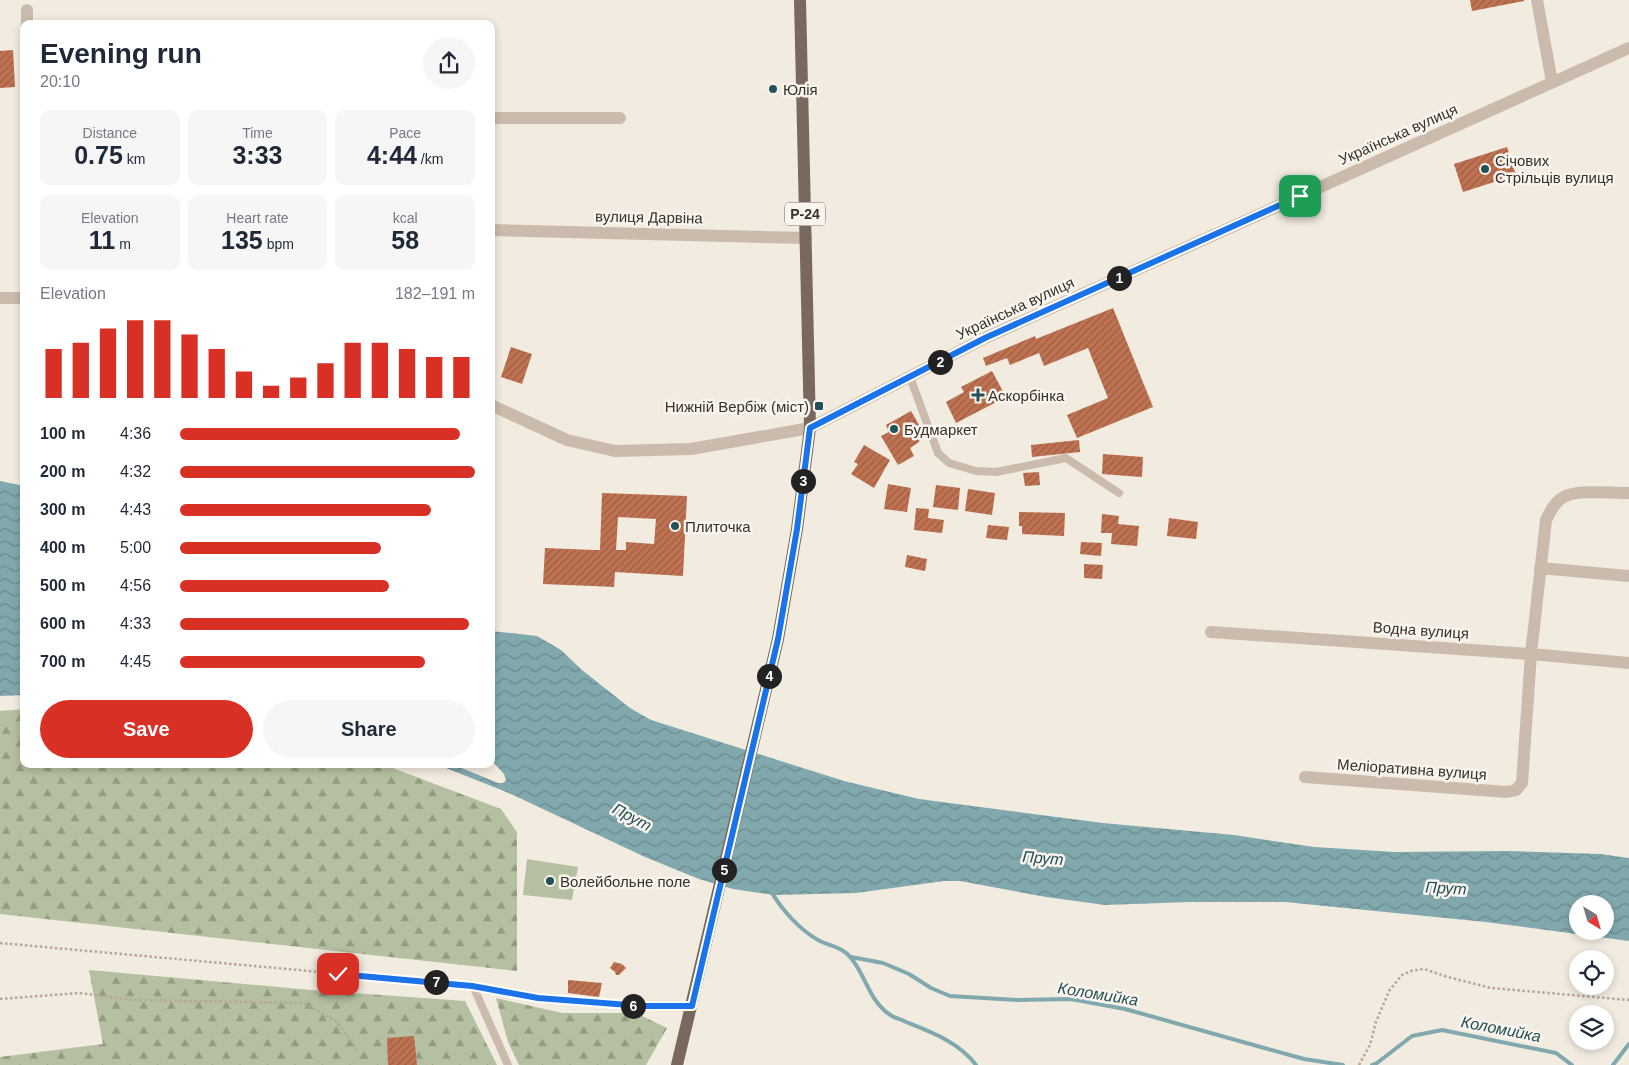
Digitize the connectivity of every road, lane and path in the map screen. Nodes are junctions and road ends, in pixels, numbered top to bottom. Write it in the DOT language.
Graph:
graph roads {
  1 [pos="800,0"];
  2 [pos="1537,0"];
  3 [pos="26,10"];
  4 [pos="27,20"];
  5 [pos="1629,48"];
  6 [pos="1552,82"];
  7 [pos="495,118"];
  8 [pos="620,118"];
  9 [pos="495,230"];
  10 [pos="806,238"];
  11 [pos="0,298"];
  12 [pos="20,298"];
  13 [pos="910,377"];
  14 [pos="495,406"];
  15 [pos="810,428"];
  16 [pos="1629,493"];
  17 [pos="1119,494"];
  18 [pos="1540,568"];
  19 [pos="1629,576"];
  20 [pos="1211,632"];
  21 [pos="1531,654"];
  22 [pos="1629,663"];
  23 [pos="1305,777"];
  24 [pos="0,943"];
  25 [pos="472,986"];
  26 [pos="0,999"];
  27 [pos="1629,1000"];
  28 [pos="692,1006"];
  29 [pos="358,1051"];
  30 [pos="508,1065"];
  31 [pos="677,1065"];
  32 [pos="1359,1065"];
  1 -- 10 [label="main road, Р-24"];
  2 -- 6 [label="street"];
  3 -- 4 [label="street"];
  5 -- 6 [label="street, Українська вулиця"];
  6 -- 13 [label="street, Українська вулиця"];
  7 -- 8 [label="street"];
  9 -- 10 [label="street, вулиця Дарвіна"];
  10 -- 15 [label="main road, Р-24"];
  11 -- 12 [label="street"];
  13 -- 15 [label="street, Українська вулиця"];
  13 -- 17 [label="lane"];
  14 -- 15 [label="street, Українська вулиця"];
  15 -- 28 [label="main road, Р-24"];
  16 -- 18 [label="street"];
  18 -- 19 [label="street"];
  18 -- 21 [label="street"];
  20 -- 21 [label="street, Водна вулиця"];
  21 -- 22 [label="street, Водна вулиця"];
  21 -- 23 [label="street, Меліоративна вулиця"];
  24 -- 25 [label="path"];
  25 -- 28 [label="path"];
  25 -- 30 [label="lane"];
  26 -- 29 [label="path"];
  27 -- 32 [label="path"];
  28 -- 31 [label="main road, Р-24"];
}
